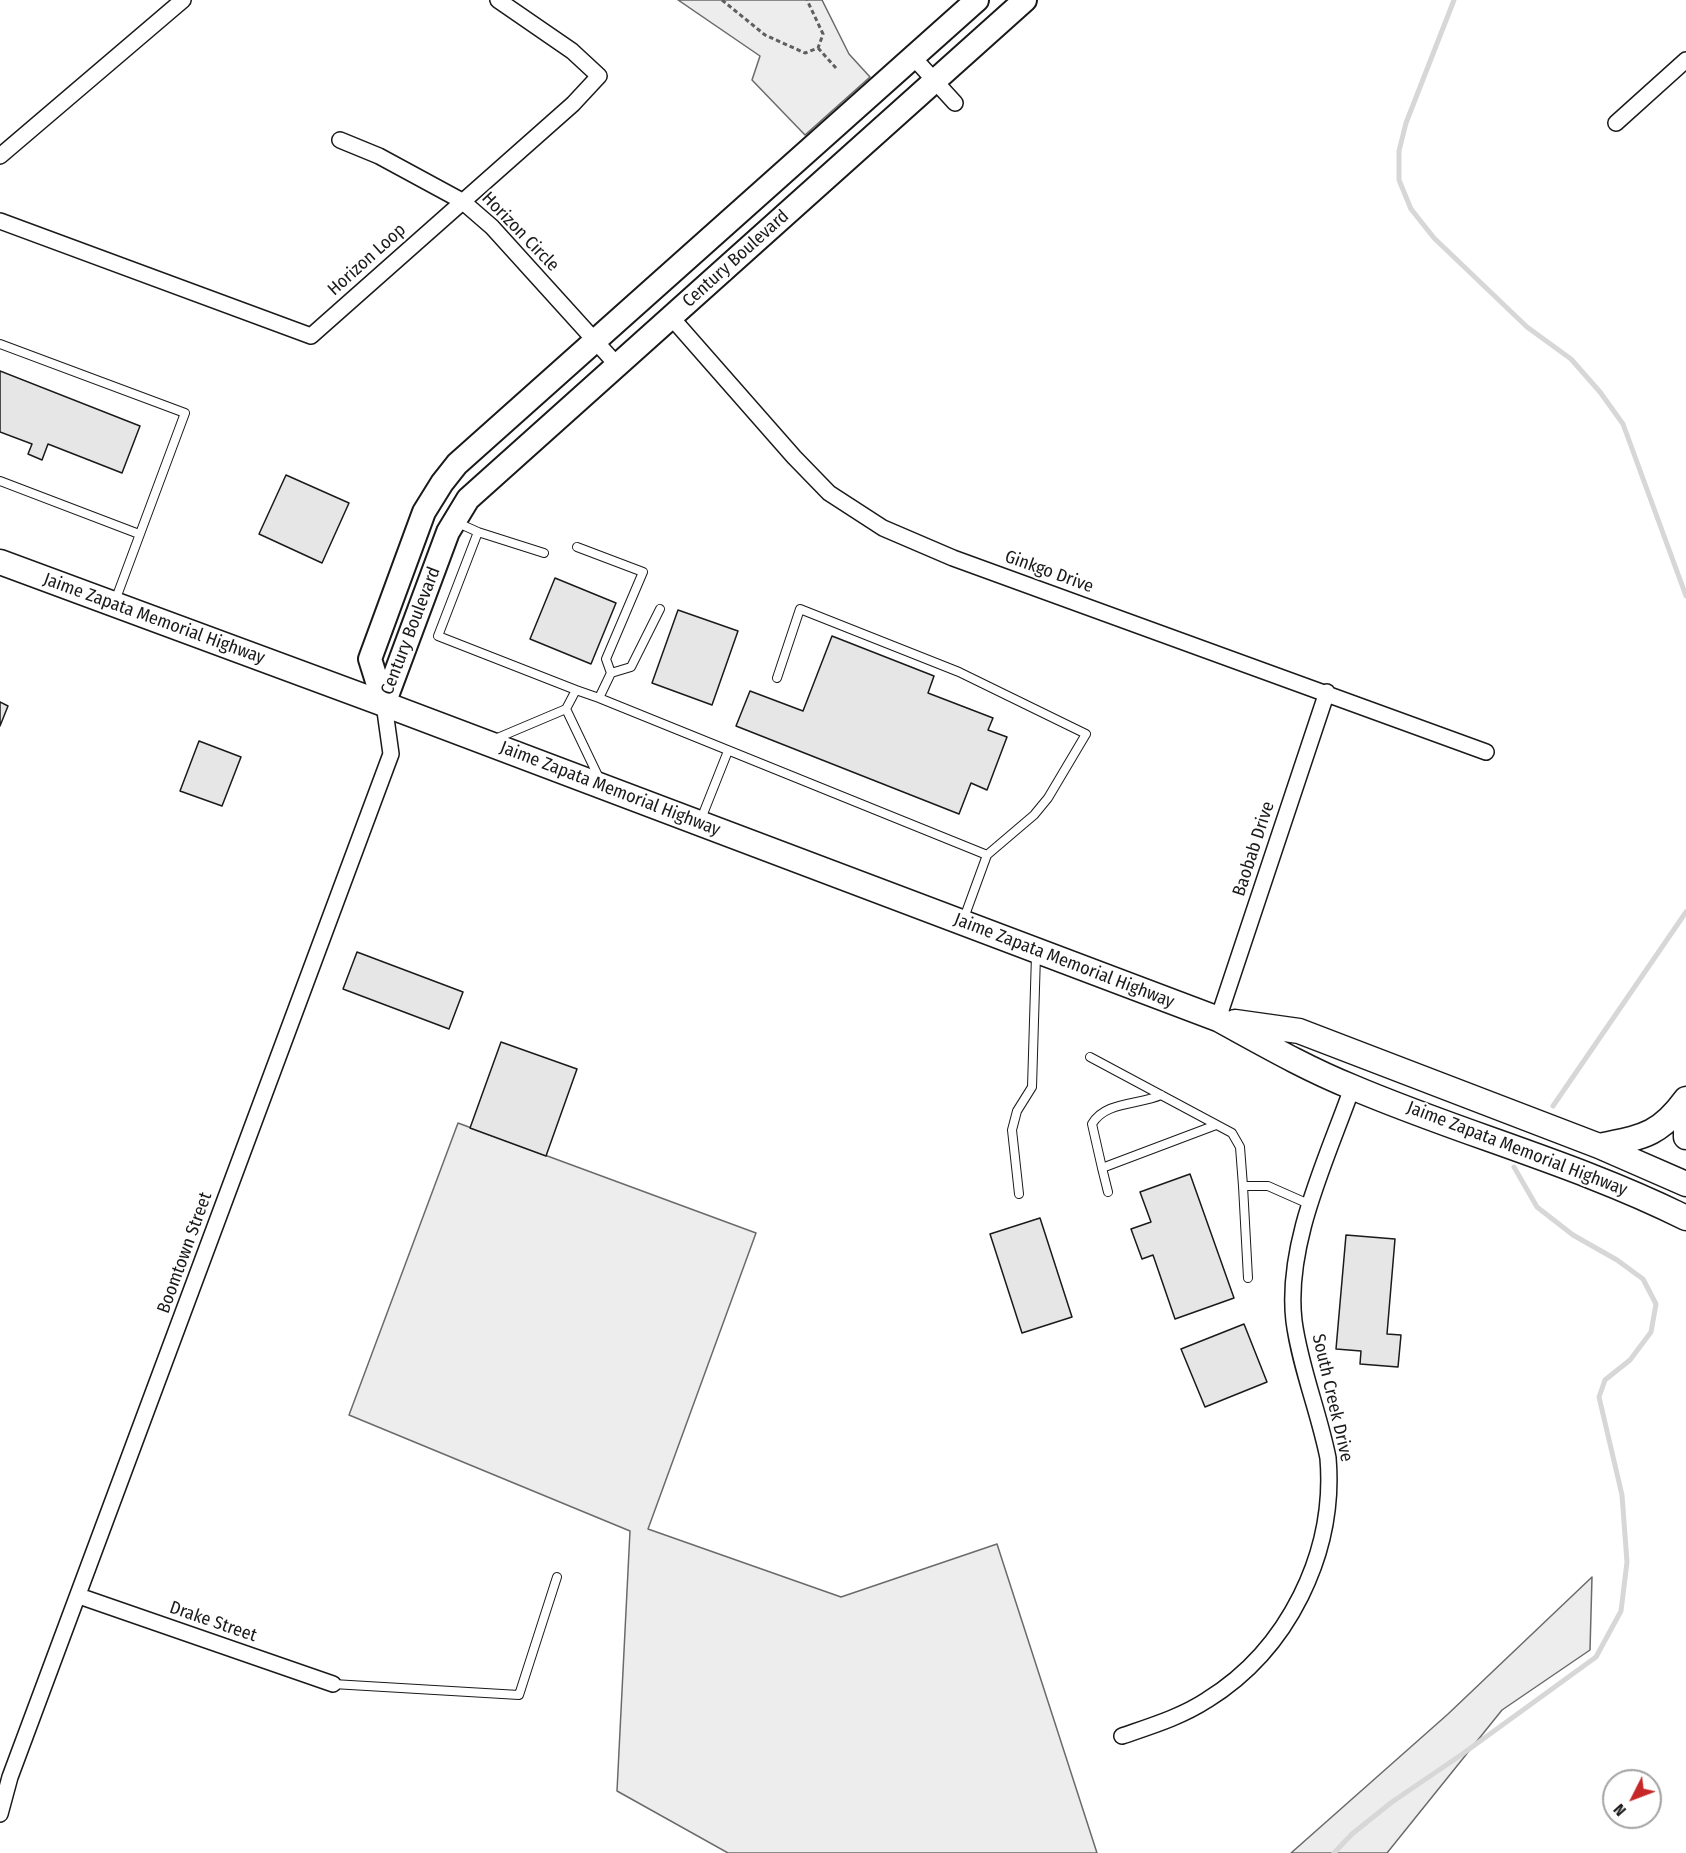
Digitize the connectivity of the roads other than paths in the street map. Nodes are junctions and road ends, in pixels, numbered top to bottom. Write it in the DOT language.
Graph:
graph roads {
  1 [pos="183,0"];
  2 [pos="498,0"];
  3 [pos="977,0"];
  4 [pos="1025,0"];
  5 [pos="913,57"];
  6 [pos="1686,60"];
  7 [pos="935,81"];
  8 [pos="955,103"];
  9 [pos="1616,123"];
  10 [pos="340,140"];
  11 [pos="0,156"];
  12 [pos="462,201"];
  13 [pos="0,221"];
  14 [pos="671,317"];
  15 [pos="595,341"];
  16 [pos="0,344"];
  17 [pos="617,365"];
  18 [pos="0,482"];
  19 [pos="454,521"];
  20 [pos="478,532"];
  21 [pos="139,534"];
  22 [pos="577,548"];
  23 [pos="544,553"];
  24 [pos="0,562"];
  25 [pos="114,604"];
  26 [pos="660,609"];
  27 [pos="611,673"];
  28 [pos="777,678"];
  29 [pos="576,690"];
  30 [pos="1327,692"];
  31 [pos="599,698"];
  32 [pos="384,704"];
  33 [pos="566,709"];
  34 [pos="485,742"];
  35 [pos="728,751"];
  36 [pos="1486,752"];
  37 [pos="602,787"];
  38 [pos="699,823"];
  39 [pos="987,855"];
  40 [pos="962,923"];
  41 [pos="1036,951"];
  42 [pos="1218,1019"];
  43 [pos="1090,1057"];
  44 [pos="1352,1088"];
  45 [pos="1161,1095"];
  46 [pos="1686,1099"];
  47 [pos="1502,1108"];
  48 [pos="1686,1119"];
  49 [pos="1216,1125"];
  50 [pos="1686,1137"];
  51 [pos="1599,1146"];
  52 [pos="1102,1168"];
  53 [pos="1686,1184"];
  54 [pos="1243,1186"];
  55 [pos="1108,1192"];
  56 [pos="1019,1194"];
  57 [pos="1311,1205"];
  58 [pos="1686,1218"];
  59 [pos="1248,1278"];
  60 [pos="557,1577"];
  61 [pos="79,1596"];
  62 [pos="333,1684"];
  63 [pos="1122,1736"];
  64 [pos="0,1814"];
  1 -- 11 [label="street"];
  2 -- 12 [label="street, Horizon Loop"];
  3 -- 5 [label="street, Century Boulevard"];
  4 -- 7 [label="street, Century Boulevard"];
  5 -- 7 [label="street"];
  5 -- 15 [label="street, Century Boulevard"];
  6 -- 9 [label="street"];
  7 -- 8 [label="street"];
  7 -- 14 [label="street, Century Boulevard"];
  10 -- 12 [label="street, Horizon Circle"];
  12 -- 13 [label="street, Horizon Loop"];
  12 -- 15 [label="street, Horizon Circle"];
  14 -- 17 [label="street, Century Boulevard"];
  14 -- 30 [label="street, Ginkgo Drive"];
  15 -- 17 [label="street, Horizon Circle"];
  15 -- 32 [label="street, Century Boulevard"];
  16 -- 21 [label="lane"];
  17 -- 19 [label="street, Century Boulevard"];
  18 -- 21 [label="lane"];
  19 -- 20 [label="lane"];
  19 -- 32 [label="street, Century Boulevard"];
  20 -- 23 [label="lane"];
  20 -- 29 [label="lane"];
  21 -- 25 [label="lane"];
  22 -- 27 [label="lane"];
  24 -- 25 [label="main road, Jaime Zapata Memorial Highway"];
  25 -- 32 [label="main road, Jaime Zapata Memorial Highway"];
  26 -- 27 [label="lane"];
  27 -- 31 [label="lane"];
  28 -- 39 [label="lane"];
  29 -- 31 [label="lane"];
  29 -- 33 [label="lane"];
  30 -- 36 [label="street, Ginkgo Drive"];
  30 -- 42 [label="street, Baobab Drive"];
  31 -- 35 [label="lane"];
  32 -- 34 [label="main road, Jaime Zapata Memorial Highway"];
  32 -- 61 [label="street, Boomtown Street"];
  33 -- 34 [label="lane"];
  33 -- 37 [label="lane"];
  34 -- 37 [label="main road, Jaime Zapata Memorial Highway"];
  35 -- 38 [label="lane"];
  35 -- 39 [label="lane"];
  37 -- 38 [label="main road, Jaime Zapata Memorial Highway"];
  38 -- 40 [label="main road, Jaime Zapata Memorial Highway"];
  39 -- 40 [label="lane"];
  40 -- 41 [label="main road, Jaime Zapata Memorial Highway"];
  41 -- 42 [label="main road, Jaime Zapata Memorial Highway"];
  41 -- 56 [label="lane"];
  42 -- 44 [label="main road, Jaime Zapata Memorial Highway"];
  42 -- 47 [label="main road, Jaime Zapata Memorial Highway"];
  43 -- 45 [label="lane"];
  44 -- 47 [label="main road"];
  44 -- 57 [label="street, South Creek Drive"];
  44 -- 58 [label="main road, Jaime Zapata Memorial Highway"];
  45 -- 49 [label="lane"];
  45 -- 52 [label="lane"];
  46 -- 51 [label="main road"];
  47 -- 51 [label="main road, Jaime Zapata Memorial Highway"];
  48 -- 50 [label="main road"];
  49 -- 52 [label="lane"];
  49 -- 54 [label="lane"];
  51 -- 53 [label="main road, Jaime Zapata Memorial Highway"];
  52 -- 55 [label="lane"];
  54 -- 57 [label="lane"];
  54 -- 59 [label="lane"];
  57 -- 63 [label="street, South Creek Drive"];
  60 -- 62 [label="lane"];
  61 -- 62 [label="street, Drake Street"];
  61 -- 64 [label="street, Boomtown Street"];
}
